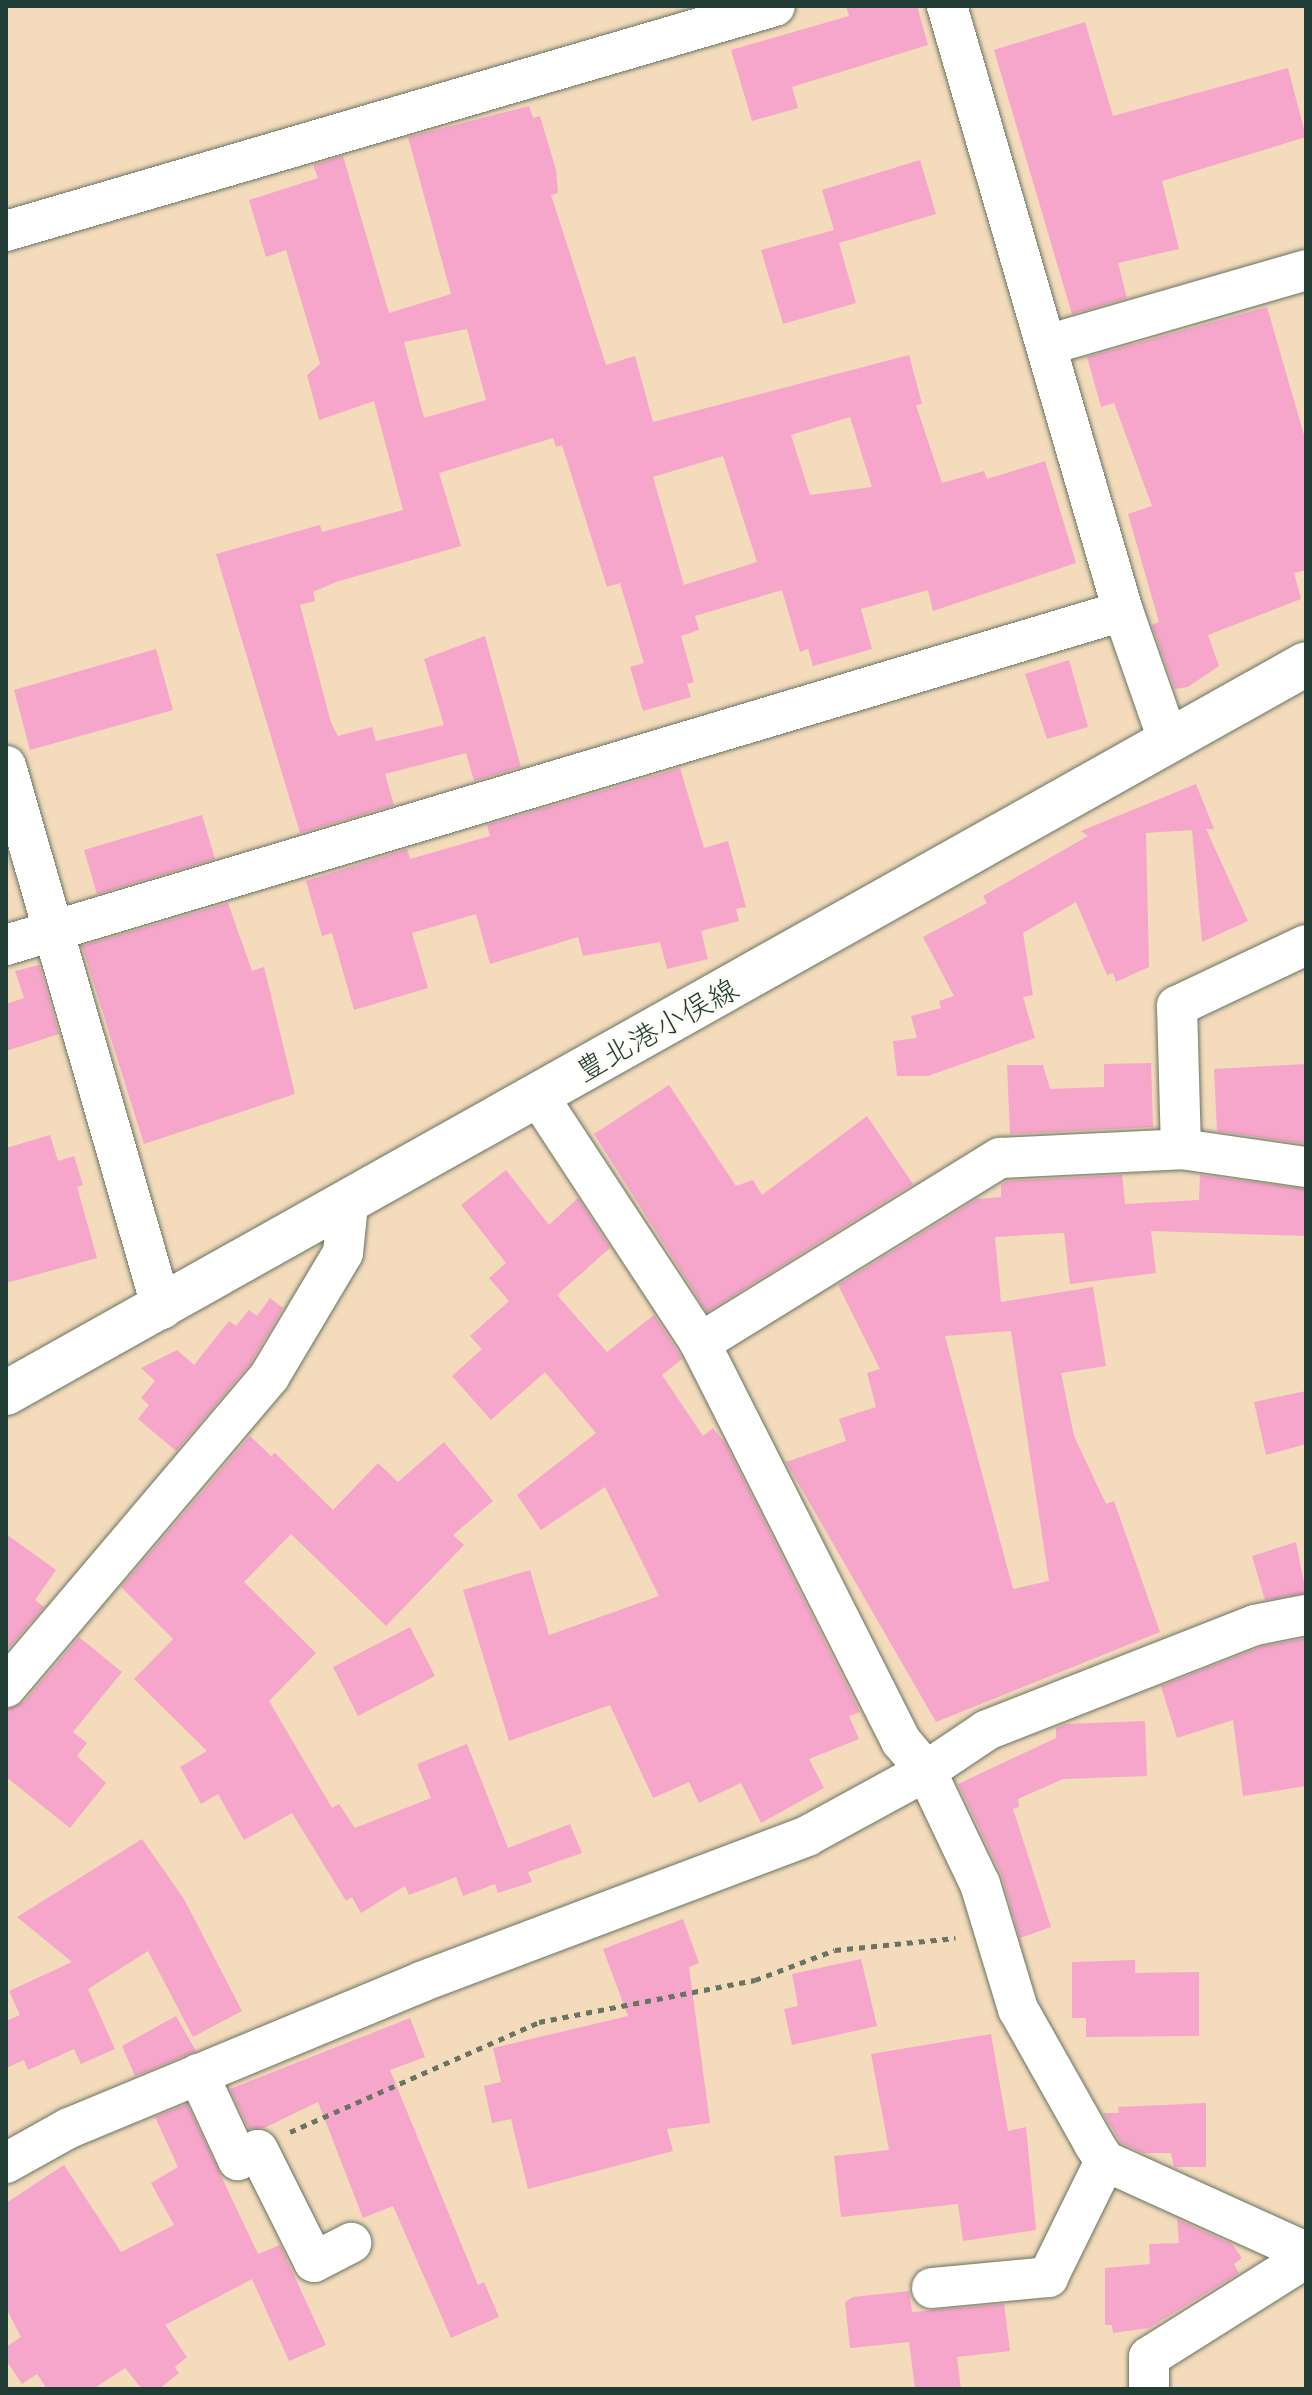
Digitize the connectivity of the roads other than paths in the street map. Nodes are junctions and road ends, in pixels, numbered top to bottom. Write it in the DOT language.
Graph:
graph roads {
  1 [pos="775,6"];
  2 [pos="947,6"];
  3 [pos="6,231"];
  4 [pos="1306,270"];
  5 [pos="1047,345"];
  6 [pos="1123,611"];
  7 [pos="1304,665"];
  8 [pos="1169,742"];
  9 [pos="6,766"];
  10 [pos="53,931"];
  11 [pos="6,945"];
  12 [pos="1306,945"];
  13 [pos="538,1096"];
  14 [pos="1181,1149"];
  15 [pos="1306,1167"];
  16 [pos="348,1204"];
  17 [pos="162,1309"];
  18 [pos="700,1343"];
  19 [pos="6,1393"];
  20 [pos="1306,1615"];
  21 [pos="6,1687"];
  22 [pos="926,1771"];
  23 [pos="198,2074"];
  24 [pos="1105,2161"];
  25 [pos="6,2163"];
  26 [pos="351,2243"];
  27 [pos="1306,2255"];
  28 [pos="932,2288"];
  29 [pos="1149,2389"];
  1 -- 3 [label="street"];
  2 -- 5 [label="street"];
  4 -- 5 [label="street"];
  5 -- 6 [label="street"];
  6 -- 8 [label="street"];
  6 -- 10 [label="street"];
  7 -- 8 [label="main road, 豊北港小俣線"];
  8 -- 13 [label="main road, 豊北港小俣線"];
  9 -- 10 [label="street"];
  10 -- 11 [label="street"];
  10 -- 17 [label="street"];
  12 -- 14 [label="street"];
  13 -- 16 [label="main road, 豊北港小俣線"];
  13 -- 18 [label="street"];
  14 -- 15 [label="street"];
  14 -- 18 [label="street"];
  16 -- 17 [label="main road, 豊北港小俣線"];
  16 -- 21 [label="street"];
  17 -- 19 [label="main road, 豊北港小俣線"];
  18 -- 22 [label="street"];
  20 -- 22 [label="street"];
  22 -- 23 [label="street"];
  22 -- 24 [label="street"];
  23 -- 25 [label="street"];
  23 -- 26 [label="street"];
  24 -- 27 [label="street"];
  24 -- 28 [label="street"];
  27 -- 29 [label="street"];
}
